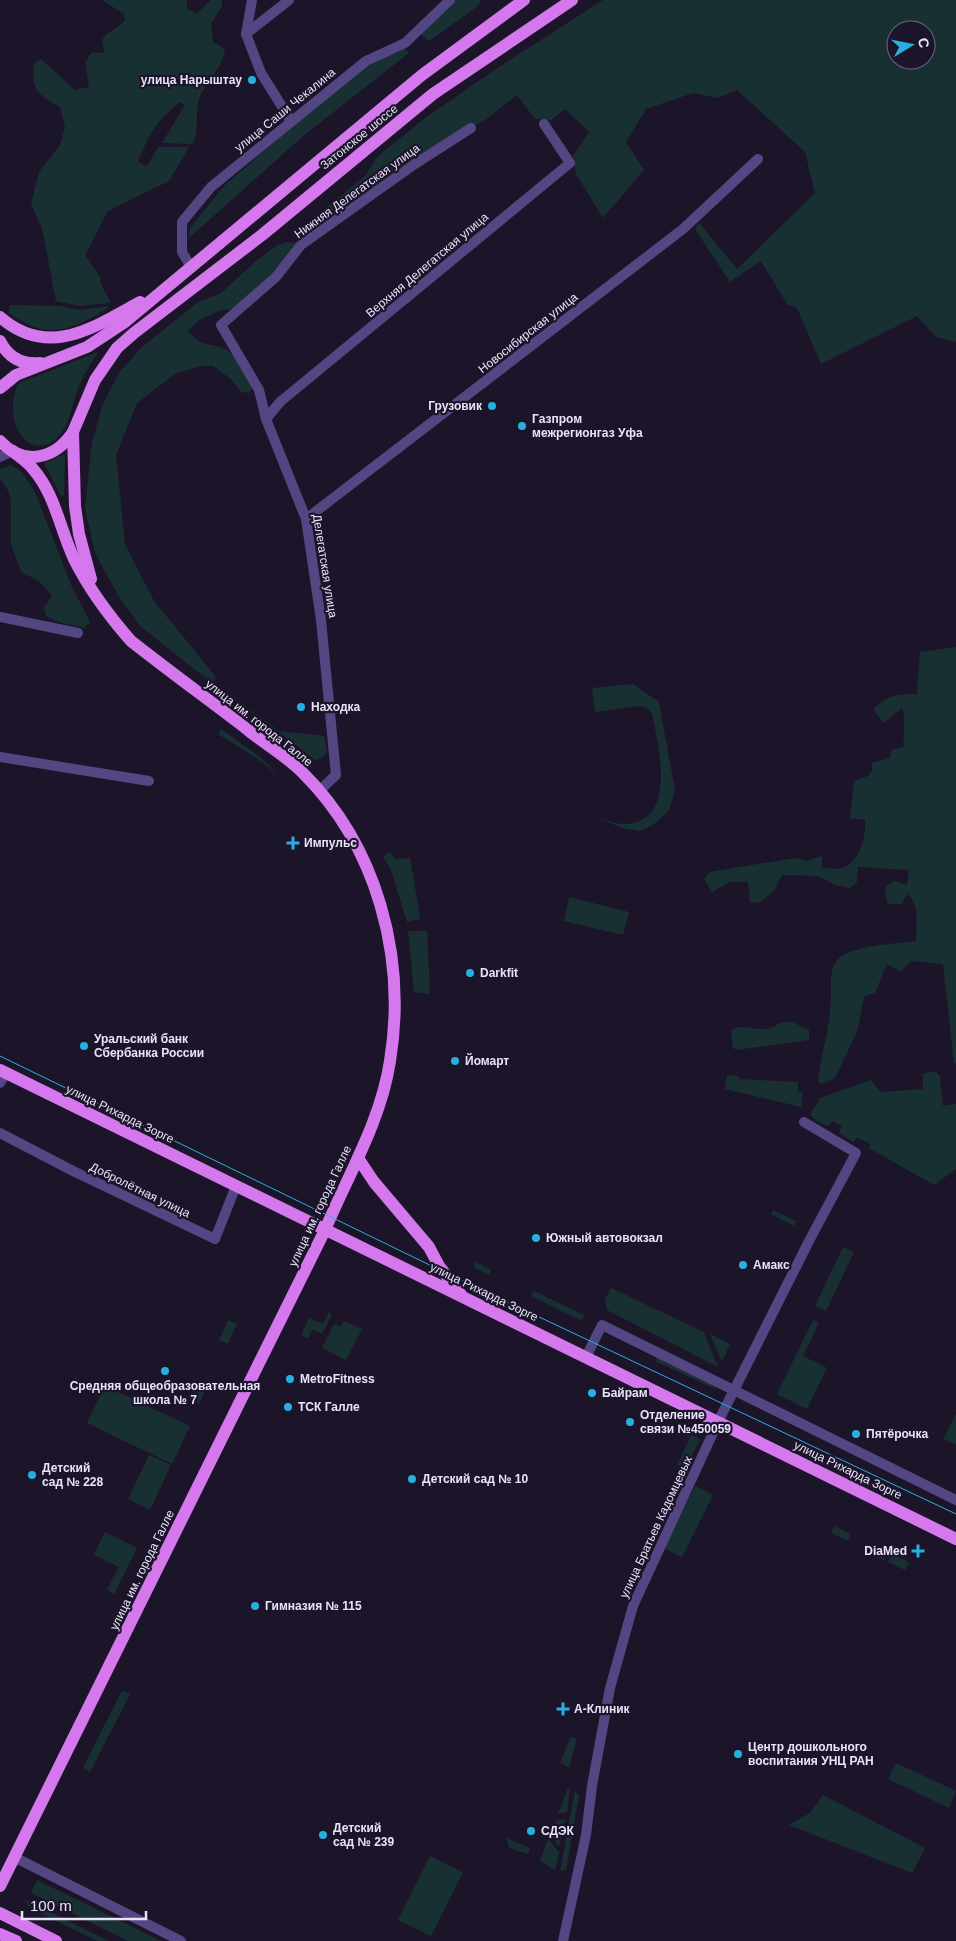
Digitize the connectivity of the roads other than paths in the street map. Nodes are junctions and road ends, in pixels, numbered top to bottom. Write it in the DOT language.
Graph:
graph roads {
  1 [pos="252,0"];
  2 [pos="289,0"];
  3 [pos="450,0"];
  4 [pos="524,0"];
  5 [pos="572,0"];
  6 [pos="246,34"];
  7 [pos="291,121"];
  8 [pos="544,124"];
  9 [pos="472,128"];
  10 [pos="758,159"];
  11 [pos="191,267"];
  12 [pos="164,288"];
  13 [pos="171,306"];
  14 [pos="0,317"];
  15 [pos="221,325"];
  16 [pos="0,341"];
  17 [pos="50,362"];
  18 [pos="0,388"];
  19 [pos="266,419"];
  20 [pos="74,432"];
  21 [pos="0,441"];
  22 [pos="12,451"];
  23 [pos="0,457"];
  24 [pos="306,518"];
  25 [pos="95,593"];
  26 [pos="0,617"];
  27 [pos="78,633"];
  28 [pos="0,757"];
  29 [pos="149,781"];
  30 [pos="319,791"];
  31 [pos="2,1075"];
  32 [pos="804,1122"];
  33 [pos="2,1134"];
  34 [pos="358,1158"];
  35 [pos="236,1186"];
  36 [pos="326,1230"];
  37 [pos="464,1298"];
  38 [pos="586,1358"];
  39 [pos="734,1392"];
  40 [pos="718,1422"];
  41 [pos="956,1500"];
  42 [pos="956,1539"];
  43 [pos="14,1857"];
  44 [pos="2,1877"];
  45 [pos="0,1913"];
  46 [pos="0,1934"];
  47 [pos="16,1941"];
  48 [pos="56,1941"];
  49 [pos="181,1941"];
  50 [pos="562,1941"];
  1 -- 6 [label="street"];
  2 -- 6 [label="street"];
  3 -- 7 [label="street, улица Саши Чекалина"];
  4 -- 11 [label="main road, Затонское шоссе"];
  5 -- 13 [label="main road, Затонское шоссе"];
  6 -- 7 [label="street"];
  7 -- 11 [label="street, улица Саши Чекалина"];
  8 -- 19 [label="street, Верхняя Делегатская улица"];
  9 -- 15 [label="street, Нижняя Делегатская улица"];
  10 -- 24 [label="street, Новосибирская улица"];
  11 -- 12 [label="main road, Затонское шоссе"];
  12 -- 14 [label="main road"];
  12 -- 17 [label="main road"];
  13 -- 20 [label="main road, улица им. города Галле"];
  15 -- 19 [label="street, Делегатская улица"];
  16 -- 17 [label="main road"];
  17 -- 18 [label="main road"];
  19 -- 24 [label="street, Делегатская улица"];
  20 -- 22 [label="main road"];
  20 -- 25 [label="main road, улица им. города Галле"];
  21 -- 22 [label="main road, улица им. города Галле"];
  22 -- 23 [label="street"];
  22 -- 25 [label="main road, улица им. города Галле"];
  24 -- 30 [label="street, Делегатская улица"];
  25 -- 30 [label="main road, улица им. города Галле"];
  26 -- 27 [label="street"];
  28 -- 29 [label="street"];
  30 -- 34 [label="main road, улица им. города Галле"];
  31 -- 35 [label="main road, улица Рихарда Зорге"];
  32 -- 39 [label="street, улица Братьев Кадомцевых"];
  33 -- 35 [label="street, Добролётная улица"];
  34 -- 36 [label="main road, улица им. города Галле"];
  34 -- 37 [label="main road"];
  35 -- 36 [label="main road, улица Рихарда Зорге"];
  36 -- 37 [label="main road, улица Рихарда Зорге"];
  36 -- 43 [label="main road, улица им. города Галле"];
  37 -- 38 [label="main road, улица Рихарда Зорге"];
  38 -- 39 [label="street"];
  38 -- 40 [label="main road, улица Рихарда Зорге"];
  39 -- 40 [label="street, улица Братьев Кадомцевых"];
  39 -- 41 [label="street"];
  40 -- 42 [label="main road, улица Рихарда Зорге"];
  40 -- 50 [label="street, улица Братьев Кадомцевых"];
  43 -- 44 [label="main road, улица им. города Галле"];
  43 -- 49 [label="street"];
  45 -- 48 [label="main road"];
  46 -- 47 [label="main road"];
}
